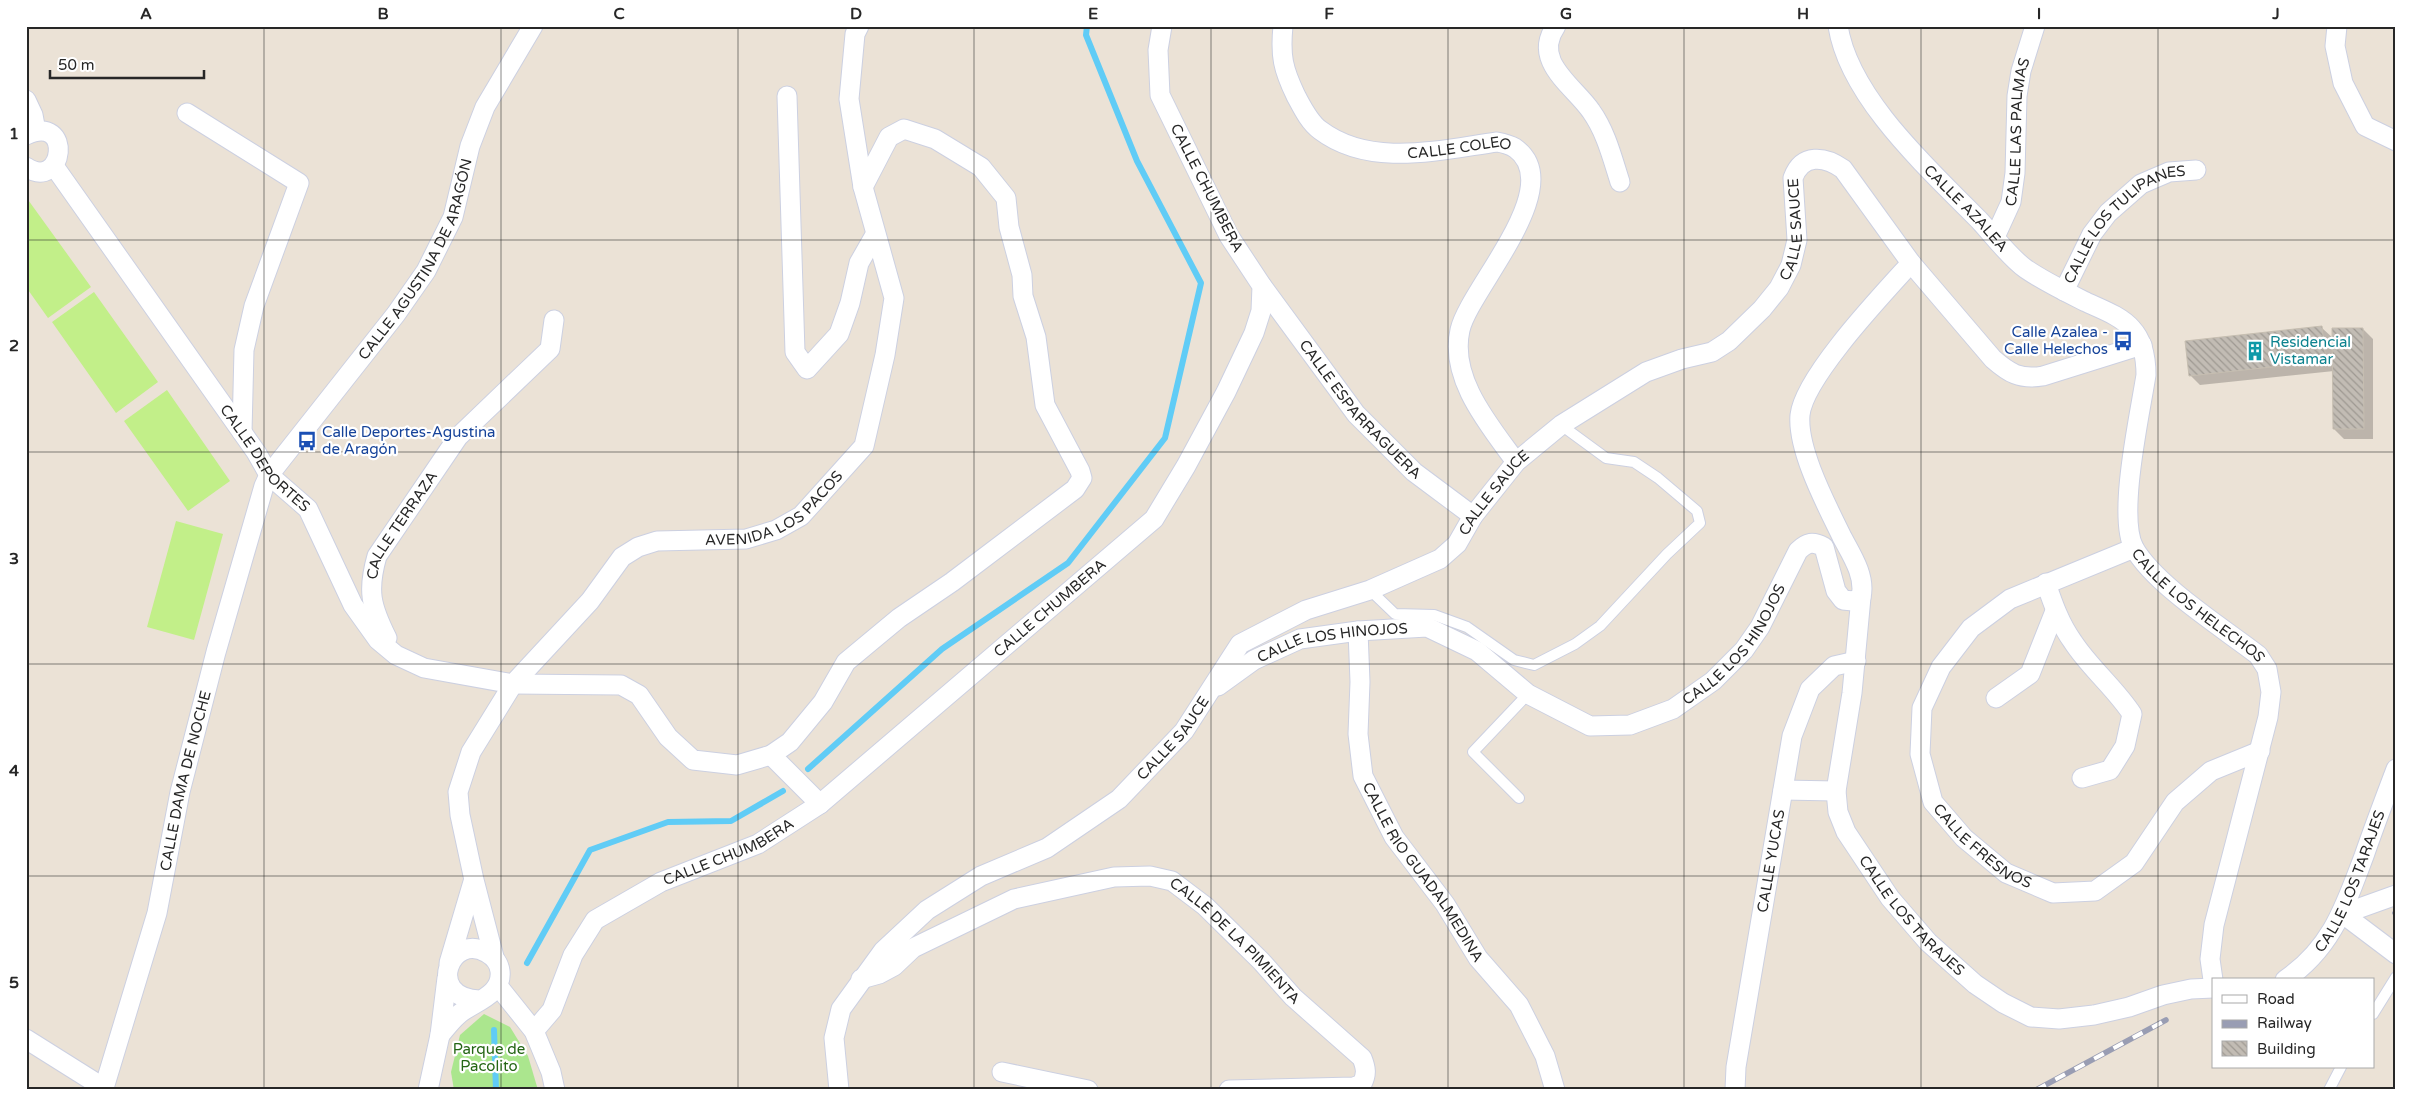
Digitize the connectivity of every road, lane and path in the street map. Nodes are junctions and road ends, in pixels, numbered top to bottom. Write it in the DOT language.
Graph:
graph roads {
  1 [pos="533,26"];
  2 [pos="859,26"];
  3 [pos="1162,26"];
  4 [pos="1283,26"];
  5 [pos="1556,26"];
  6 [pos="1838,26"];
  7 [pos="2035,26"];
  8 [pos="2337,26"];
  9 [pos="787,96"];
  10 [pos="26,100"];
  11 [pos="187,113"];
  12 [pos="31,133"];
  13 [pos="2396,141"];
  14 [pos="54,166"];
  15 [pos="26,167"];
  16 [pos="2196,170"];
  17 [pos="1620,182"];
  18 [pos="862,187"];
  19 [pos="875,235"];
  20 [pos="1995,237"];
  21 [pos="1911,263"];
  22 [pos="1262,286"];
  23 [pos="2064,291"];
  24 [pos="554,320"];
  25 [pos="2142,345"];
  26 [pos="1561,425"];
  27 [pos="242,432"];
  28 [pos="1516,462"];
  29 [pos="269,475"];
  30 [pos="1473,516"];
  31 [pos="2134,548"];
  32 [pos="2046,583"];
  33 [pos="1370,590"];
  34 [pos="1861,596"];
  35 [pos="2055,610"];
  36 [pos="1358,631"];
  37 [pos="396,655"];
  38 [pos="1856,661"];
  39 [pos="512,684"];
  40 [pos="1528,694"];
  41 [pos="1207,695"];
  42 [pos="1996,698"];
  43 [pos="2260,751"];
  44 [pos="771,755"];
  45 [pos="2396,769"];
  46 [pos="2082,778"];
  47 [pos="1783,790"];
  48 [pos="1836,790"];
  49 [pos="1520,798"];
  50 [pos="820,804"];
  51 [pos="474,880"];
  52 [pos="2396,895"];
  53 [pos="2342,914"];
  54 [pos="2396,954"];
  55 [pos="494,957"];
  56 [pos="448,971"];
  57 [pos="2213,978"];
  58 [pos="2288,978"];
  59 [pos="2396,978"];
  60 [pos="861,979"];
  61 [pos="498,986"];
  62 [pos="2212,988"];
  63 [pos="479,1000"];
  64 [pos="2374,1012"];
  65 [pos="534,1031"];
  66 [pos="440,1035"];
  67 [pos="26,1040"];
  68 [pos="2340,1068"];
  69 [pos="1002,1072"];
  70 [pos="104,1089"];
  71 [pos="428,1090"];
  72 [pos="555,1090"];
  73 [pos="838,1090"];
  74 [pos="1088,1090"];
  75 [pos="1230,1090"];
  76 [pos="1555,1090"];
  77 [pos="1735,1090"];
  78 [pos="2329,1090"];
  1 -- 29 [label="street, CALLE AGUSTINA DE ARAGÓN"];
  2 -- 18 [label="street, AVENIDA LOS PACOS"];
  3 -- 22 [label="street, CALLE CHUMBERA"];
  4 -- 28 [label="street, CALLE COLEO"];
  5 -- 17 [label="street"];
  6 -- 20 [label="street, CALLE AZALEA"];
  7 -- 20 [label="street, CALLE LAS PALMAS"];
  8 -- 13 [label="street"];
  9 -- 19 [label="street"];
  10 -- 12 [label="street"];
  11 -- 27 [label="street"];
  12 -- 14 [label="street"];
  14 -- 15 [label="street"];
  14 -- 27 [label="street, CALLE DEPORTES"];
  16 -- 23 [label="street, CALLE LOS TULIPANES"];
  18 -- 19 [label="street, AVENIDA LOS PACOS"];
  18 -- 44 [label="street"];
  19 -- 39 [label="street, AVENIDA LOS PACOS"];
  20 -- 23 [label="street, CALLE AZALEA"];
  21 -- 25 [label="street, CALLE SAUCE"];
  21 -- 26 [label="street, CALLE SAUCE"];
  21 -- 34 [label="street"];
  22 -- 30 [label="street, CALLE ESPARRAGUERA"];
  22 -- 50 [label="street, CALLE CHUMBERA"];
  23 -- 25 [label="street, CALLE AZALEA"];
  24 -- 37 [label="street, CALLE TERRAZA"];
  25 -- 31 [label="street, CALLE LOS HELECHOS"];
  26 -- 28 [label="street, CALLE SAUCE"];
  26 -- 33 [label="lane"];
  27 -- 29 [label="street, CALLE DEPORTES"];
  28 -- 30 [label="street, CALLE SAUCE"];
  29 -- 37 [label="street, CALLE DEPORTES"];
  29 -- 70 [label="street, CALLE DAMA DE NOCHE"];
  30 -- 33 [label="street, CALLE SAUCE"];
  31 -- 32 [label="street, CALLE FRESNOS"];
  31 -- 43 [label="street, CALLE LOS HELECHOS"];
  32 -- 35 [label="street"];
  32 -- 43 [label="street, CALLE FRESNOS"];
  33 -- 41 [label="street, CALLE SAUCE"];
  34 -- 38 [label="street, CALLE LOS TARAJES"];
  34 -- 40 [label="street, CALLE LOS HINOJOS"];
  35 -- 42 [label="street"];
  35 -- 46 [label="street"];
  36 -- 40 [label="street, CALLE LOS HINOJOS"];
  36 -- 41 [label="street, CALLE LOS HINOJOS"];
  36 -- 76 [label="street, CALLE RIO GUADALMEDINA"];
  37 -- 39 [label="street, CALLE DEPORTES"];
  38 -- 47 [label="street, CALLE YUCAS"];
  38 -- 48 [label="street, CALLE LOS TARAJES"];
  39 -- 44 [label="street"];
  39 -- 51 [label="street, AVENIDA LOS PACOS"];
  40 -- 49 [label="lane"];
  41 -- 60 [label="street, CALLE SAUCE"];
  43 -- 57 [label="street, CALLE LOS HELECHOS"];
  44 -- 50 [label="street"];
  45 -- 53 [label="street, CALLE LOS TARAJES"];
  47 -- 48 [label="street"];
  47 -- 77 [label="street, CALLE YUCAS"];
  48 -- 62 [label="street, CALLE LOS TARAJES"];
  50 -- 65 [label="street, CALLE CHUMBERA"];
  51 -- 55 [label="street, AVENIDA LOS PACOS"];
  51 -- 56 [label="street, AVENIDA LOS PACOS"];
  52 -- 53 [label="street"];
  53 -- 54 [label="street"];
  53 -- 58 [label="street, CALLE LOS TARAJES"];
  55 -- 56 [label="street"];
  55 -- 61 [label="street"];
  56 -- 63 [label="street"];
  56 -- 66 [label="street, AVENIDA LOS PACOS"];
  59 -- 64 [label="lane"];
  60 -- 73 [label="street, CALLE SAUCE"];
  60 -- 75 [label="street, CALLE DE LA PIMIENTA"];
  61 -- 63 [label="street"];
  61 -- 65 [label="street"];
  63 -- 66 [label="street, AVENIDA LOS PACOS"];
  65 -- 72 [label="street"];
  66 -- 71 [label="street, AVENIDA LOS PACOS"];
  67 -- 70 [label="street"];
  68 -- 78 [label="lane"];
  69 -- 74 [label="street"];
}
